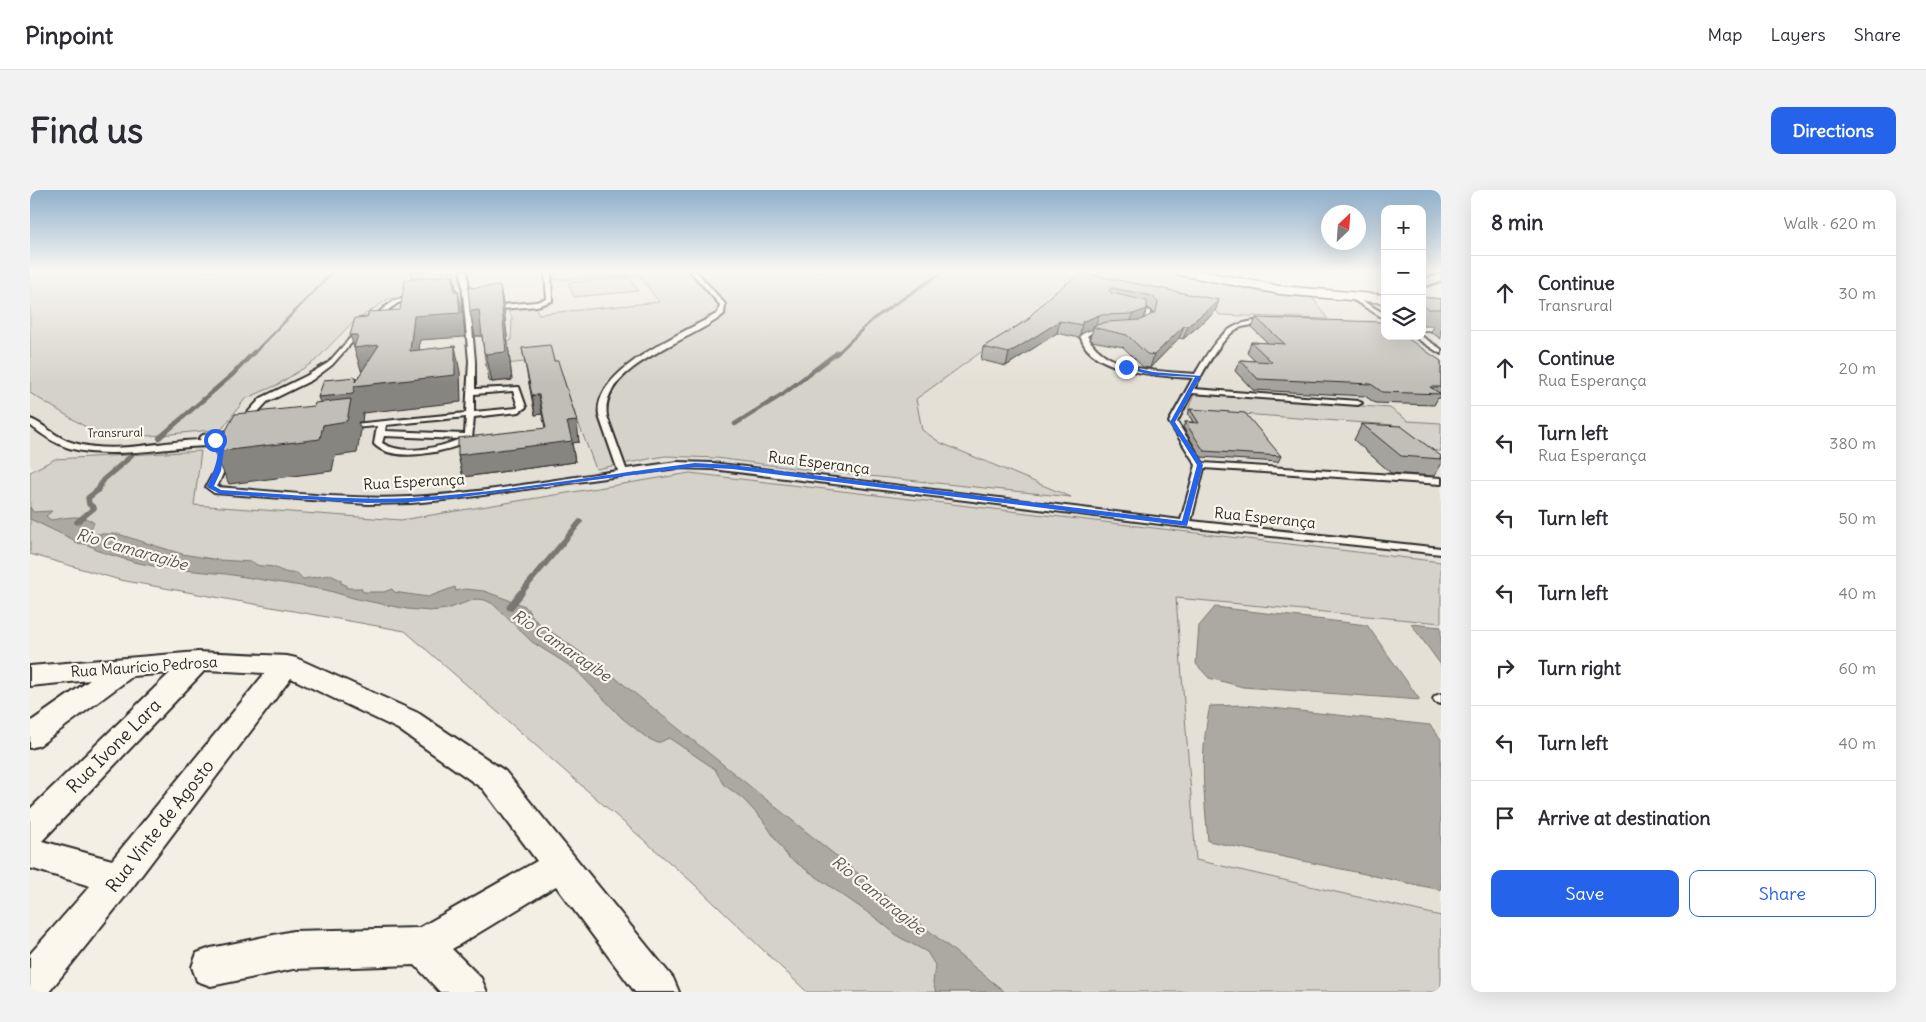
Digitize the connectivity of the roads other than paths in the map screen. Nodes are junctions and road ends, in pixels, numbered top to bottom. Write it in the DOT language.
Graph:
graph roads {
  1 [pos="387,308"];
  2 [pos="490,308"];
  3 [pos="722,308"];
  4 [pos="1138,308"];
  5 [pos="1370,308"];
  6 [pos="476,309"];
  7 [pos="484,309"];
  8 [pos="467,310"];
  9 [pos="1381,315"];
  10 [pos="1279,323"];
  11 [pos="1375,324"];
  12 [pos="1381,324"];
  13 [pos="1426,328"];
  14 [pos="1116,329"];
  15 [pos="1441,329"];
  16 [pos="1134,331"];
  17 [pos="1422,340"];
  18 [pos="1441,352"];
  19 [pos="1199,376"];
  20 [pos="1190,390"];
  21 [pos="471,392"];
  22 [pos="1358,403"];
  23 [pos="470,414"];
  24 [pos="30,421"];
  25 [pos="382,423"];
  26 [pos="337,428"];
  27 [pos="380,433"];
  28 [pos="234,437"];
  29 [pos="470,437"];
  30 [pos="177,443"];
  31 [pos="220,443"];
  32 [pos="1200,465"];
  33 [pos="218,471"];
  34 [pos="623,473"];
  35 [pos="1441,481"];
  36 [pos="1185,524"];
  37 [pos="1441,551"];
  38 [pos="198,661"];
  39 [pos="288,665"];
  40 [pos="127,667"];
  41 [pos="30,676"];
  42 [pos="30,737"];
  43 [pos="30,831"];
  44 [pos="30,853"];
  45 [pos="561,865"];
  46 [pos="120,878"];
  47 [pos="423,946"];
  48 [pos="211,967"];
  49 [pos="30,984"];
  50 [pos="467,992"];
  51 [pos="660,992"];
  1 -- 28 [label="lane"];
  2 -- 7 [label="lane"];
  3 -- 34 [label="lane"];
  4 -- 16 [label="lane"];
  5 -- 9 [label="lane"];
  6 -- 8 [label="lane"];
  8 -- 21 [label="lane"];
  10 -- 19 [label="lane"];
  11 -- 12 [label="lane"];
  13 -- 15 [label="lane"];
  14 -- 19 [label="lane"];
  17 -- 18 [label="lane"];
  19 -- 20 [label="lane"];
  20 -- 22 [label="lane"];
  20 -- 32 [label="lane"];
  21 -- 23 [label="lane"];
  21 -- 23 [label="lane"];
  23 -- 25 [label="lane"];
  23 -- 29 [label="lane"];
  24 -- 30 [label="lane, Transrural"];
  25 -- 26 [label="lane"];
  25 -- 27 [label="lane"];
  27 -- 29 [label="lane"];
  27 -- 29 [label="lane"];
  28 -- 30 [label="lane, Transrural"];
  28 -- 31 [label="lane"];
  28 -- 33 [label="lane"];
  30 -- 31 [label="lane, Transrural"];
  31 -- 33 [label="lane"];
  32 -- 35 [label="lane"];
  32 -- 36 [label="lane"];
  33 -- 34 [label="lane, Rua Esperança"];
  34 -- 36 [label="lane, Rua Esperança"];
  36 -- 37 [label="lane, Rua Esperança"];
  38 -- 39 [label="street, Rua Maurício Pedrosa"];
  38 -- 40 [label="street, Rua Maurício Pedrosa"];
  38 -- 43 [label="street, Rua Ivone Lara"];
  39 -- 45 [label="street"];
  39 -- 46 [label="street, Rua Vinte de Agosto"];
  40 -- 41 [label="street, Rua Maurício Pedrosa"];
  40 -- 42 [label="street"];
  44 -- 46 [label="street"];
  45 -- 47 [label="street"];
  45 -- 51 [label="street"];
  46 -- 49 [label="street, Rua Vinte de Agosto"];
  47 -- 48 [label="street"];
  47 -- 50 [label="street"];
}
